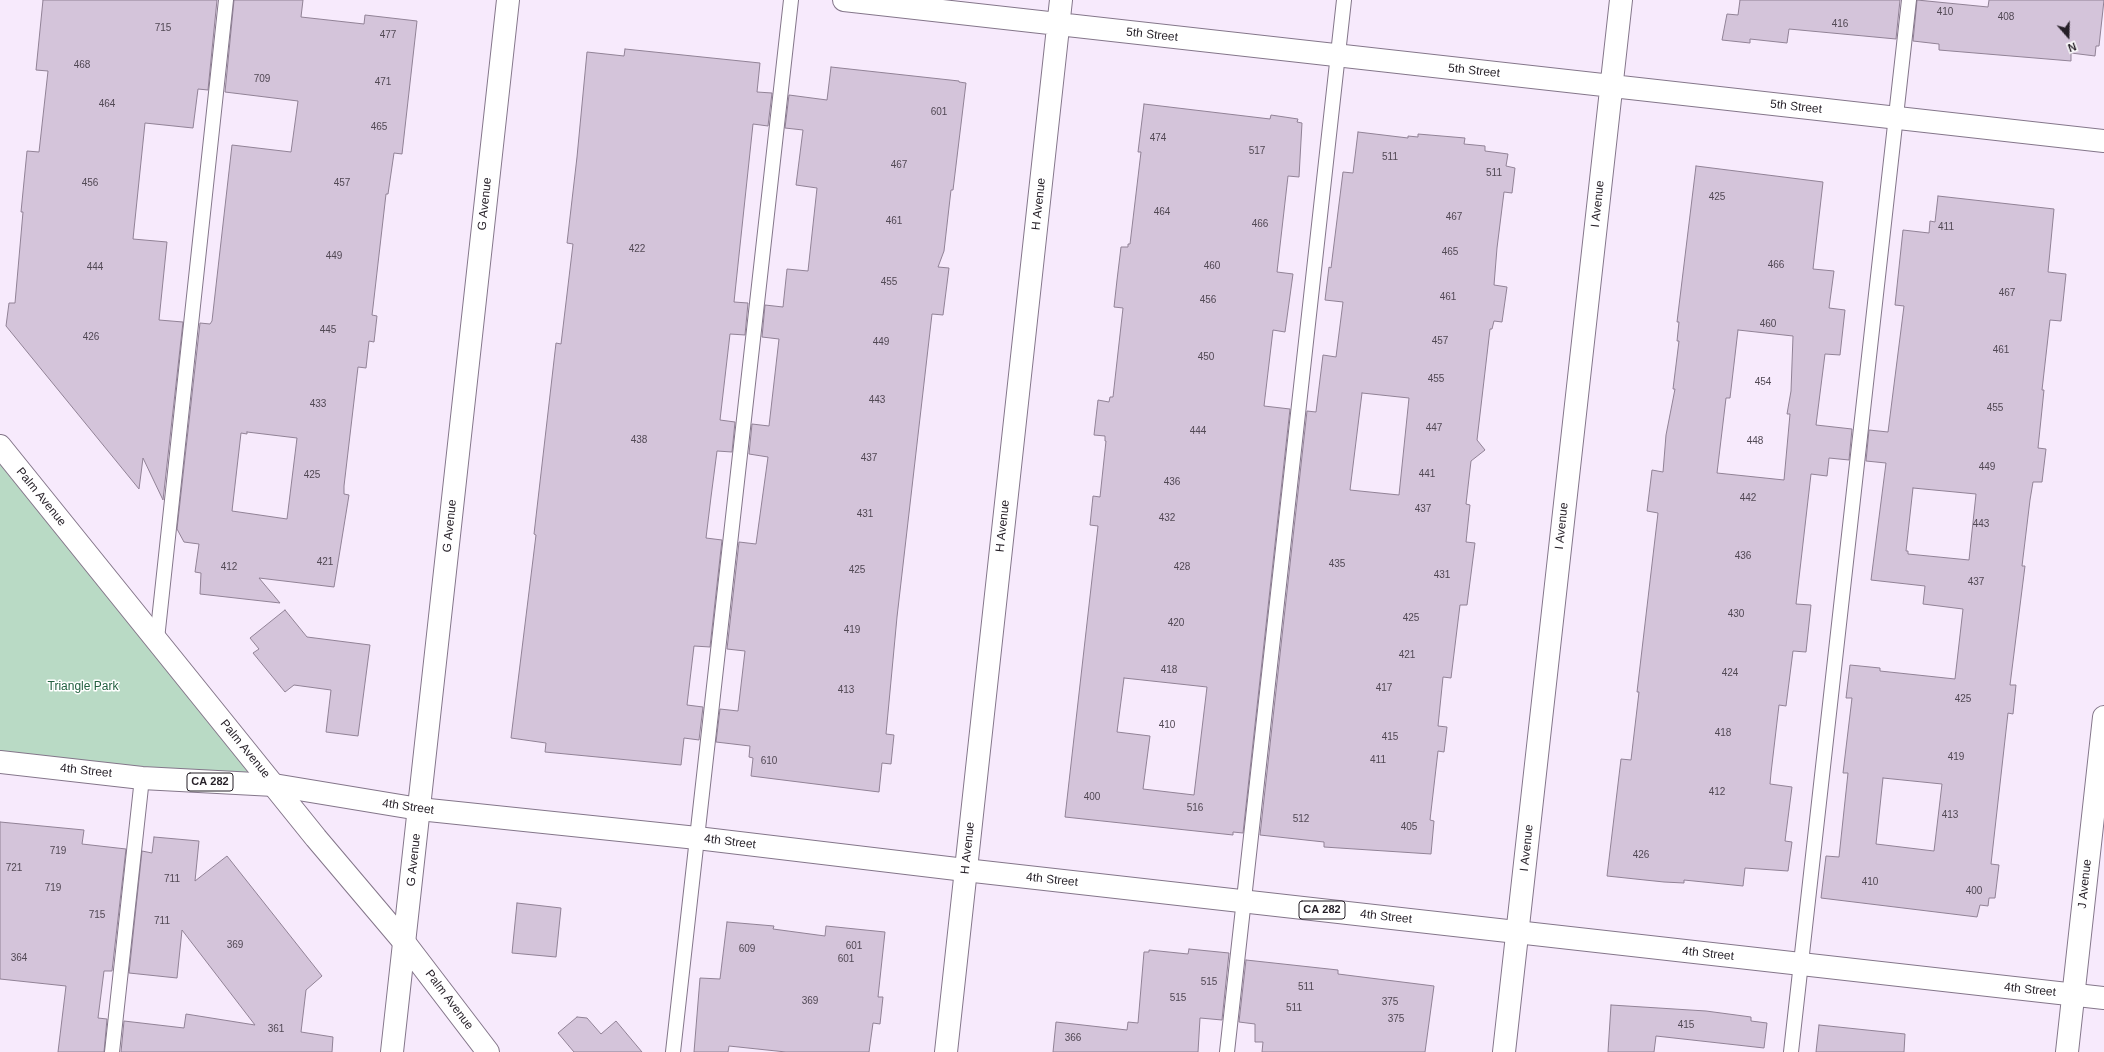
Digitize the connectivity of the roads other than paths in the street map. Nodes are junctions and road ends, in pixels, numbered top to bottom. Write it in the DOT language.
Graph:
graph roads {
  1 [pos="226,0"];
  2 [pos="508,0"];
  3 [pos="791,0"];
  4 [pos="844,0"];
  5 [pos="1061,0"];
  6 [pos="1344,0"];
  7 [pos="1621,0"];
  8 [pos="1909,0"];
  9 [pos="1058,24"];
  10 [pos="1338,56"];
  11 [pos="1612,86"];
  12 [pos="1895,118"];
  13 [pos="2104,141"];
  14 [pos="0,446"];
  15 [pos="157,639"];
  16 [pos="2104,717"];
  17 [pos="0,762"];
  18 [pos="142,778"];
  19 [pos="274,785"];
  20 [pos="419,809"];
  21 [pos="697,838"];
  22 [pos="966,870"];
  23 [pos="1243,901"];
  24 [pos="1517,932"];
  25 [pos="404,942"];
  26 [pos="1801,964"];
  27 [pos="2073,994"];
  28 [pos="2104,998"];
  29 [pos="112,1052"];
  30 [pos="392,1052"];
  31 [pos="488,1052"];
  32 [pos="673,1052"];
  33 [pos="946,1052"];
  34 [pos="1226,1052"];
  35 [pos="1504,1052"];
  36 [pos="1791,1052"];
  37 [pos="2067,1052"];
  1 -- 15 [label="lane"];
  2 -- 20 [label="street, G Avenue"];
  3 -- 21 [label="lane"];
  4 -- 9 [label="street, 5th Street"];
  5 -- 9 [label="street, H Avenue"];
  6 -- 10 [label="lane"];
  7 -- 11 [label="street, I Avenue"];
  8 -- 12 [label="lane"];
  9 -- 10 [label="street, 5th Street"];
  9 -- 22 [label="street, H Avenue"];
  10 -- 11 [label="street, 5th Street"];
  10 -- 23 [label="lane"];
  11 -- 12 [label="street, 5th Street"];
  11 -- 24 [label="street, I Avenue"];
  12 -- 13 [label="street, 5th Street"];
  12 -- 26 [label="lane"];
  14 -- 15 [label="street, Palm Avenue"];
  15 -- 19 [label="street, Palm Avenue"];
  16 -- 27 [label="street, J Avenue"];
  17 -- 18 [label="street, 4th Street / CA 282"];
  18 -- 19 [label="street, 4th Street / CA 282"];
  18 -- 29 [label="lane"];
  19 -- 20 [label="street, 4th Street / CA 282"];
  19 -- 25 [label="street, Palm Avenue"];
  20 -- 21 [label="street, 4th Street / CA 282"];
  20 -- 25 [label="street, G Avenue"];
  21 -- 22 [label="street, 4th Street / CA 282"];
  21 -- 32 [label="lane"];
  22 -- 23 [label="street, 4th Street / CA 282"];
  22 -- 33 [label="street, H Avenue"];
  23 -- 24 [label="street, 4th Street / CA 282"];
  23 -- 34 [label="lane"];
  24 -- 26 [label="street, 4th Street / CA 282"];
  24 -- 35 [label="street, I Avenue"];
  25 -- 30 [label="street, G Avenue"];
  25 -- 31 [label="street, Palm Avenue"];
  26 -- 27 [label="street, 4th Street / CA 282"];
  26 -- 36 [label="lane"];
  27 -- 28 [label="street, 4th Street / CA 282"];
  27 -- 37 [label="street, J Avenue"];
}
